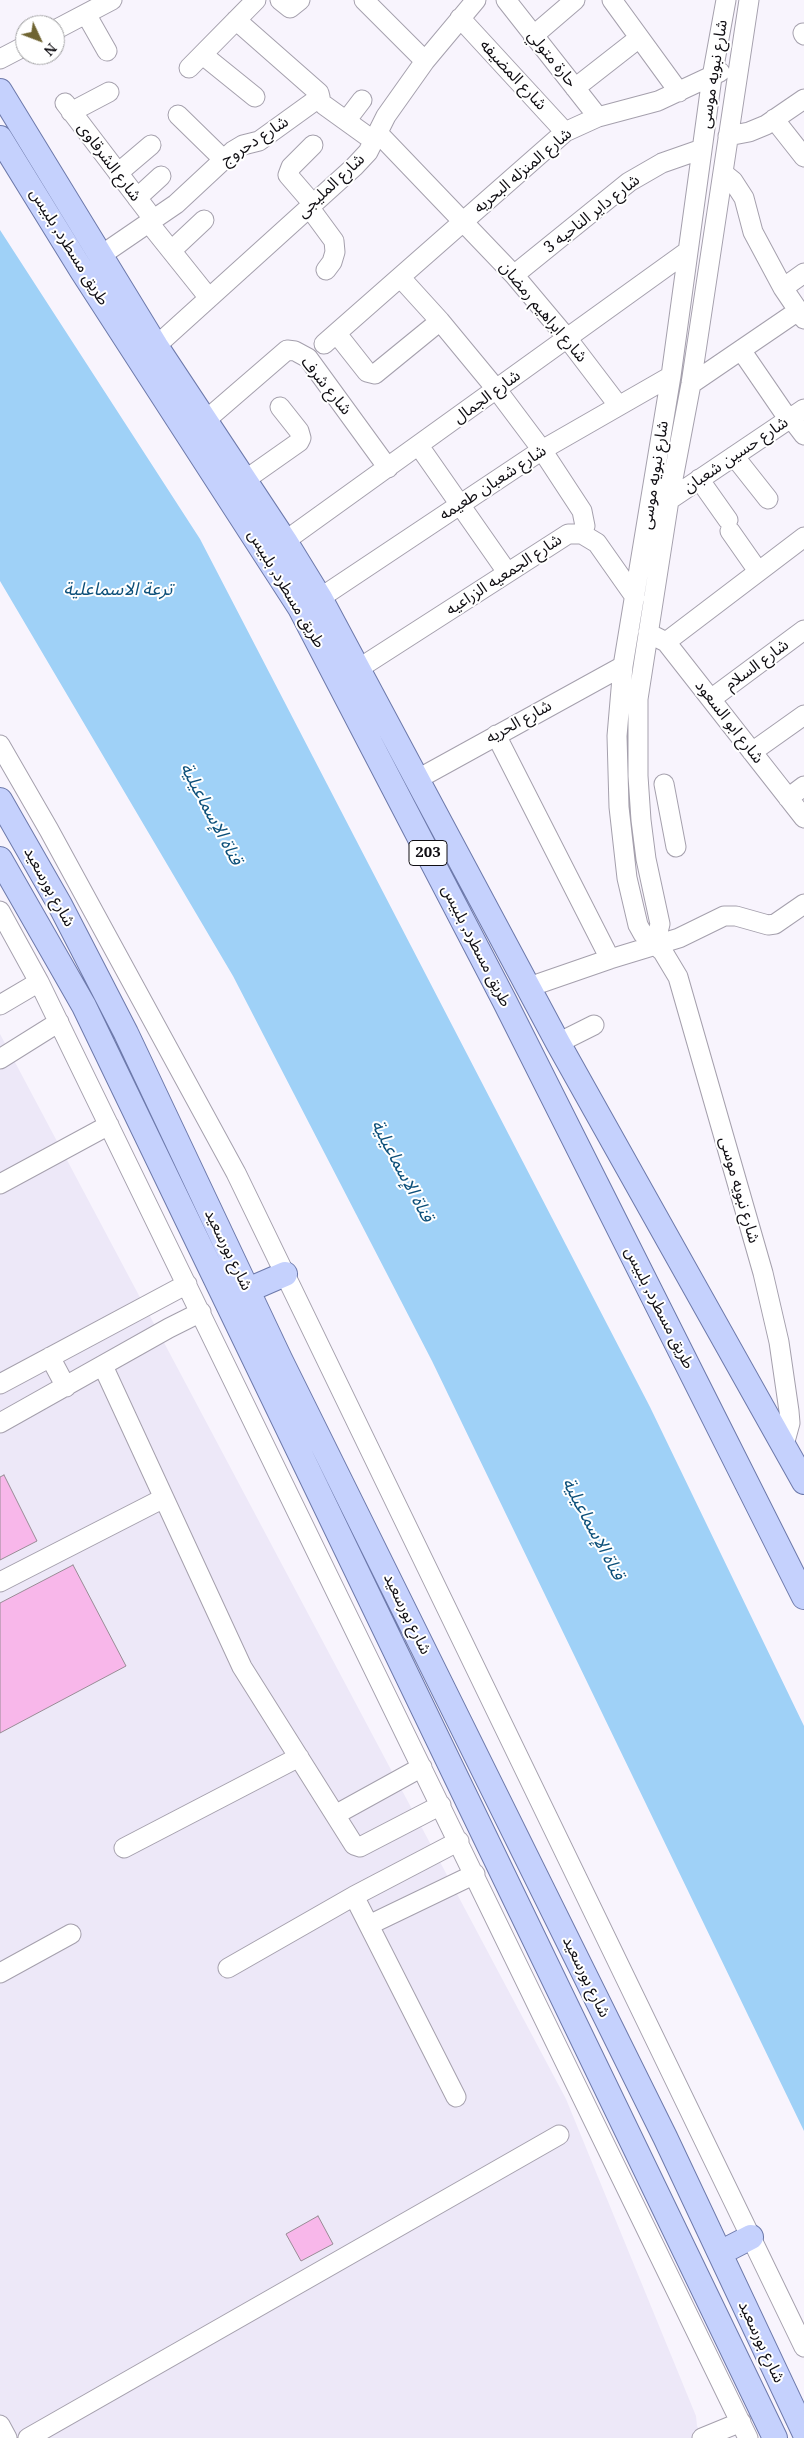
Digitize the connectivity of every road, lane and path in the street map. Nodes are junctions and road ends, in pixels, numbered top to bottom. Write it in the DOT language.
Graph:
graph roads {
  1 [pos="112,0"];
  2 [pos="256,0"];
  3 [pos="280,0"];
  4 [pos="300,0"];
  5 [pos="364,0"];
  6 [pos="506,0"];
  7 [pos="575,0"];
  8 [pos="612,0"];
  9 [pos="726,0"];
  10 [pos="749,0"];
  11 [pos="464,7"];
  12 [pos="86,14"];
  13 [pos="236,20"];
  14 [pos="65,25"];
  15 [pos="533,36"];
  16 [pos="639,38"];
  17 [pos="15,51"];
  18 [pos="107,51"];
  19 [pos="202,55"];
  20 [pos="0,59"];
  21 [pos="740,60"];
  22 [pos="425,61"];
  23 [pos="189,68"];
  24 [pos="712,77"];
  25 [pos="575,88"];
  26 [pos="0,91"];
  27 [pos="109,92"];
  28 [pos="679,92"];
  29 [pos="255,97"];
  30 [pos="804,99"];
  31 [pos="362,100"];
  32 [pos="324,105"];
  33 [pos="178,115"];
  34 [pos="598,117"];
  35 [pos="774,119"];
  36 [pos="346,121"];
  37 [pos="565,132"];
  38 [pos="728,136"];
  39 [pos="376,137"];
  40 [pos="0,138"];
  41 [pos="151,145"];
  42 [pos="313,145"];
  43 [pos="702,149"];
  44 [pos="804,158"];
  45 [pos="223,159"];
  46 [pos="118,173"];
  47 [pos="722,173"];
  48 [pos="161,176"];
  49 [pos="137,198"];
  50 [pos="311,206"];
  51 [pos="204,220"];
  52 [pos="152,221"];
  53 [pos="464,221"];
  54 [pos="172,250"];
  55 [pos="688,251"];
  56 [pos="100,256"];
  57 [pos="326,270"];
  58 [pos="804,273"];
  59 [pos="514,275"];
  60 [pos="400,277"];
  61 [pos="784,288"];
  62 [pos="209,298"];
  63 [pos="801,315"];
  64 [pos="440,322"];
  65 [pos="567,338"];
  66 [pos="156,346"];
  67 [pos="741,350"];
  68 [pos="671,376"];
  69 [pos="691,384"];
  70 [pos="497,390"];
  71 [pos="618,405"];
  72 [pos="280,407"];
  73 [pos="795,416"];
  74 [pos="206,420"];
  75 [pos="804,435"];
  76 [pos="418,446"];
  77 [pos="542,450"];
  78 [pos="734,456"];
  79 [pos="388,468"];
  80 [pos="699,479"];
  81 [pos="245,480"];
  82 [pos="669,500"];
  83 [pos="768,500"];
  84 [pos="459,505"];
  85 [pos="582,534"];
  86 [pos="804,537"];
  87 [pos="285,541"];
  88 [pos="758,571"];
  89 [pos="507,572"];
  90 [pos="634,597"];
  91 [pos="320,598"];
  92 [pos="804,630"];
  93 [pos="648,633"];
  94 [pos="666,642"];
  95 [pos="623,666"];
  96 [pos="358,669"];
  97 [pos="711,699"];
  98 [pos="804,715"];
  99 [pos="496,735"];
  100 [pos="0,745"];
  101 [pos="752,752"];
  102 [pos="416,780"];
  103 [pos="664,784"];
  104 [pos="804,786"];
  105 [pos="788,798"];
  106 [pos="0,800"];
  107 [pos="670,816"];
  108 [pos="804,818"];
  109 [pos="641,820"];
  110 [pos="676,846"];
  111 [pos="0,859"];
  112 [pos="804,904"];
  113 [pos="0,911"];
  114 [pos="655,944"];
  115 [pos="610,959"];
  116 [pos="39,982"];
  117 [pos="529,987"];
  118 [pos="0,1005"];
  119 [pos="59,1022"];
  120 [pos="594,1026"];
  121 [pos="558,1043"];
  122 [pos="2,1053"];
  123 [pos="109,1124"];
  124 [pos="0,1184"];
  125 [pos="285,1274"];
  126 [pos="187,1284"];
  127 [pos="248,1290"];
  128 [pos="201,1312"];
  129 [pos="50,1357"];
  130 [pos="103,1366"];
  131 [pos="0,1384"];
  132 [pos="66,1387"];
  133 [pos="0,1423"];
  134 [pos="784,1445"];
  135 [pos="804,1482"];
  136 [pos="164,1498"];
  137 [pos="0,1582"];
  138 [pos="804,1597"];
  139 [pos="299,1757"];
  140 [pos="422,1767"];
  141 [pos="441,1805"];
  142 [pos="335,1814"];
  143 [pos="459,1841"];
  144 [pos="124,1848"];
  145 [pos="475,1874"];
  146 [pos="354,1896"];
  147 [pos="369,1925"];
  148 [pos="71,1934"];
  149 [pos="228,1968"];
  150 [pos="0,1973"];
  151 [pos="456,2097"];
  152 [pos="559,2135"];
  153 [pos="751,2237"];
  154 [pos="720,2254"];
  155 [pos="804,2347"];
  156 [pos="0,2426"];
  157 [pos="744,2430"];
  158 [pos="804,2432"];
  159 [pos="7,2438"];
  160 [pos="28,2438"];
  161 [pos="702,2438"];
  162 [pos="775,2438"];
  1 -- 12 [label="street"];
  2 -- 13 [label="street"];
  3 -- 4 [label="street"];
  5 -- 22 [label="street"];
  6 -- 15 [label="street, حارة متولي"];
  7 -- 15 [label="street"];
  8 -- 16 [label="street"];
  9 -- 24 [label="street, شارع نبويه موسى"];
  10 -- 21 [label="street, شارع نبويه موسى"];
  11 -- 22 [label="street, شارع المليجى"];
  11 -- 37 [label="street, شارع المضيفه"];
  12 -- 14 [label="street"];
  12 -- 18 [label="street"];
  13 -- 19 [label="street"];
  13 -- 45 [label="street, شارع دحروج"];
  15 -- 25 [label="street, حارة متولي"];
  16 -- 25 [label="street"];
  16 -- 28 [label="street"];
  17 -- 20 [label="street"];
  19 -- 23 [label="street"];
  19 -- 29 [label="street"];
  21 -- 24 [label="street, شارع المنزله البحريه"];
  21 -- 38 [label="street, شارع نبويه موسى"];
  22 -- 39 [label="street, شارع المليجى"];
  24 -- 28 [label="street, شارع المنزله البحريه"];
  24 -- 43 [label="street, شارع نبويه موسى"];
  25 -- 34 [label="street, حارة متولي"];
  26 -- 56 [label="main road, طريق مسطرد, بلبيس / 203"];
  27 -- 46 [label="street, شارع الشرقاوى"];
  28 -- 34 [label="street, شارع المنزله البحريه"];
  30 -- 35 [label="street"];
  31 -- 36 [label="street"];
  32 -- 36 [label="street, شارع ابراهيم رمضان"];
  33 -- 45 [label="street"];
  34 -- 37 [label="street, شارع المنزله البحريه"];
  35 -- 38 [label="street"];
  35 -- 44 [label="street"];
  36 -- 39 [label="street, شارع ابراهيم رمضان"];
  37 -- 53 [label="street, شارع المنزله البحريه"];
  38 -- 47 [label="street, شارع نبويه موسى"];
  39 -- 50 [label="street, شارع المليجى"];
  39 -- 53 [label="street, شارع ابراهيم رمضان"];
  40 -- 138 [label="main road, طريق مسطرد, بلبيس / 203"];
  41 -- 46 [label="street"];
  42 -- 50 [label="street"];
  43 -- 55 [label="street, شارع نبويه موسى"];
  43 -- 59 [label="street, شارع داير الناحيه 3"];
  45 -- 52 [label="street, شارع دحروج"];
  46 -- 49 [label="street, شارع الشرقاوى"];
  47 -- 61 [label="street"];
  47 -- 69 [label="street, شارع نبويه موسى"];
  48 -- 49 [label="street"];
  49 -- 52 [label="street, شارع الشرقاوى"];
  50 -- 57 [label="street"];
  50 -- 62 [label="street, شارع المليجى"];
  51 -- 54 [label="street"];
  52 -- 54 [label="street, شارع الشرقاوى"];
  52 -- 56 [label="street, شارع دحروج"];
  53 -- 59 [label="street, شارع ابراهيم رمضان"];
  53 -- 60 [label="street, شارع المنزله البحريه"];
  54 -- 62 [label="street, شارع الشرقاوى"];
  55 -- 65 [label="street, شارع الجمال"];
  55 -- 68 [label="street, شارع نبويه موسى"];
  56 -- 66 [label="main road, طريق مسطرد, بلبيس / 203"];
  58 -- 61 [label="street"];
  59 -- 65 [label="street, شارع ابراهيم رمضان"];
  60 -- 64 [label="street"];
  60 -- 64 [label="street, شارع المنزله البحريه"];
  61 -- 63 [label="street"];
  62 -- 66 [label="street, شارع المليجى"];
  63 -- 67 [label="street"];
  64 -- 70 [label="street"];
  65 -- 70 [label="street, شارع الجمال"];
  65 -- 71 [label="street, شارع ابراهيم رمضان"];
  66 -- 74 [label="main road, طريق مسطرد, بلبيس / 203"];
  67 -- 69 [label="street"];
  67 -- 73 [label="street"];
  68 -- 71 [label="street, شارع شعبان طعيمه"];
  68 -- 90 [label="street, شارع نبويه موسى"];
  69 -- 82 [label="street, شارع نبويه موسى"];
  70 -- 76 [label="street, شارع الجمال"];
  70 -- 77 [label="street"];
  71 -- 77 [label="street, شارع شعبان طعيمه"];
  72 -- 81 [label="street"];
  73 -- 75 [label="street"];
  73 -- 78 [label="street, شارع حسين شعبان"];
  74 -- 79 [label="street, شارع شرف"];
  74 -- 81 [label="main road, طريق مسطرد, بلبيس / 203"];
  76 -- 79 [label="street, شارع الجمال"];
  76 -- 84 [label="street"];
  77 -- 84 [label="street, شارع شعبان طعيمه"];
  77 -- 85 [label="street"];
  78 -- 80 [label="street, شارع حسين شعبان"];
  78 -- 83 [label="street"];
  79 -- 87 [label="street, شارع الجمال"];
  80 -- 82 [label="street, شارع حسين شعبان"];
  80 -- 88 [label="street"];
  81 -- 87 [label="main road, طريق مسطرد, بلبيس / 203"];
  82 -- 93 [label="street, شارع نبويه موسى"];
  84 -- 89 [label="street"];
  84 -- 91 [label="street, شارع شعبان طعيمه"];
  85 -- 89 [label="street, شارع الجمعيه الزراعيه"];
  85 -- 90 [label="street, شارع الجمعيه الزراعيه"];
  86 -- 88 [label="street"];
  87 -- 91 [label="main road, طريق مسطرد, بلبيس / 203"];
  88 -- 94 [label="street"];
  89 -- 96 [label="street, شارع الجمعيه الزراعيه"];
  90 -- 95 [label="street, شارع نبويه موسى"];
  91 -- 96 [label="main road, طريق مسطرد, بلبيس / 203"];
  92 -- 97 [label="street, شارع السلام"];
  93 -- 94 [label="street, شارع ابو السعود"];
  93 -- 109 [label="street, شارع نبويه موسى"];
  94 -- 97 [label="street, شارع ابو السعود"];
  95 -- 99 [label="street, شارع الحريه"];
  95 -- 114 [label="street, شارع نبويه موسى"];
  96 -- 102 [label="main road, طريق مسطرد, بلبيس / 203"];
  97 -- 101 [label="street, شارع ابو السعود"];
  98 -- 101 [label="street"];
  99 -- 102 [label="street, شارع الحريه"];
  99 -- 115 [label="street"];
  100 -- 125 [label="street"];
  101 -- 105 [label="street, شارع ابو السعود"];
  102 -- 117 [label="main road, طريق مسطرد, بلبيس / 203"];
  103 -- 107 [label="street"];
  104 -- 105 [label="street"];
  105 -- 108 [label="street, شارع ابو السعود"];
  106 -- 127 [label="main road, شارع بورسعيد"];
  107 -- 109 [label="street"];
  107 -- 110 [label="street"];
  109 -- 114 [label="street, شارع نبويه موسى"];
  111 -- 162 [label="main road, شارع بورسعيد"];
  112 -- 114 [label="street"];
  113 -- 116 [label="street"];
  114 -- 115 [label="street"];
  114 -- 134 [label="street, شارع نبويه موسى"];
  115 -- 117 [label="street"];
  116 -- 118 [label="street"];
  116 -- 119 [label="street"];
  117 -- 121 [label="main road, طريق مسطرد, بلبيس / 203"];
  119 -- 122 [label="street"];
  119 -- 123 [label="street"];
  120 -- 121 [label="street"];
  121 -- 134 [label="main road, طريق مسطرد, بلبيس / 203"];
  123 -- 124 [label="street"];
  123 -- 126 [label="street"];
  125 -- 127 [label="main road"];
  125 -- 153 [label="street"];
  126 -- 128 [label="street"];
  126 -- 129 [label="street"];
  127 -- 154 [label="main road, شارع بورسعيد"];
  128 -- 130 [label="street"];
  128 -- 140 [label="street"];
  129 -- 131 [label="street"];
  129 -- 132 [label="street"];
  130 -- 132 [label="street"];
  130 -- 136 [label="street"];
  132 -- 133 [label="street"];
  134 -- 135 [label="main road, طريق مسطرد, بلبيس / 203"];
  136 -- 137 [label="street"];
  136 -- 139 [label="street"];
  139 -- 142 [label="street"];
  139 -- 144 [label="street"];
  140 -- 141 [label="street"];
  140 -- 142 [label="street"];
  141 -- 142 [label="street"];
  141 -- 143 [label="street"];
  143 -- 145 [label="street"];
  143 -- 146 [label="street"];
  145 -- 147 [label="street"];
  145 -- 157 [label="street"];
  146 -- 147 [label="street"];
  146 -- 149 [label="street"];
  147 -- 151 [label="street"];
  148 -- 150 [label="street"];
  152 -- 160 [label="street"];
  153 -- 154 [label="main road"];
  153 -- 155 [label="street"];
  154 -- 158 [label="main road, شارع بورسعيد"];
  156 -- 159 [label="street"];
  157 -- 161 [label="street"];
}
